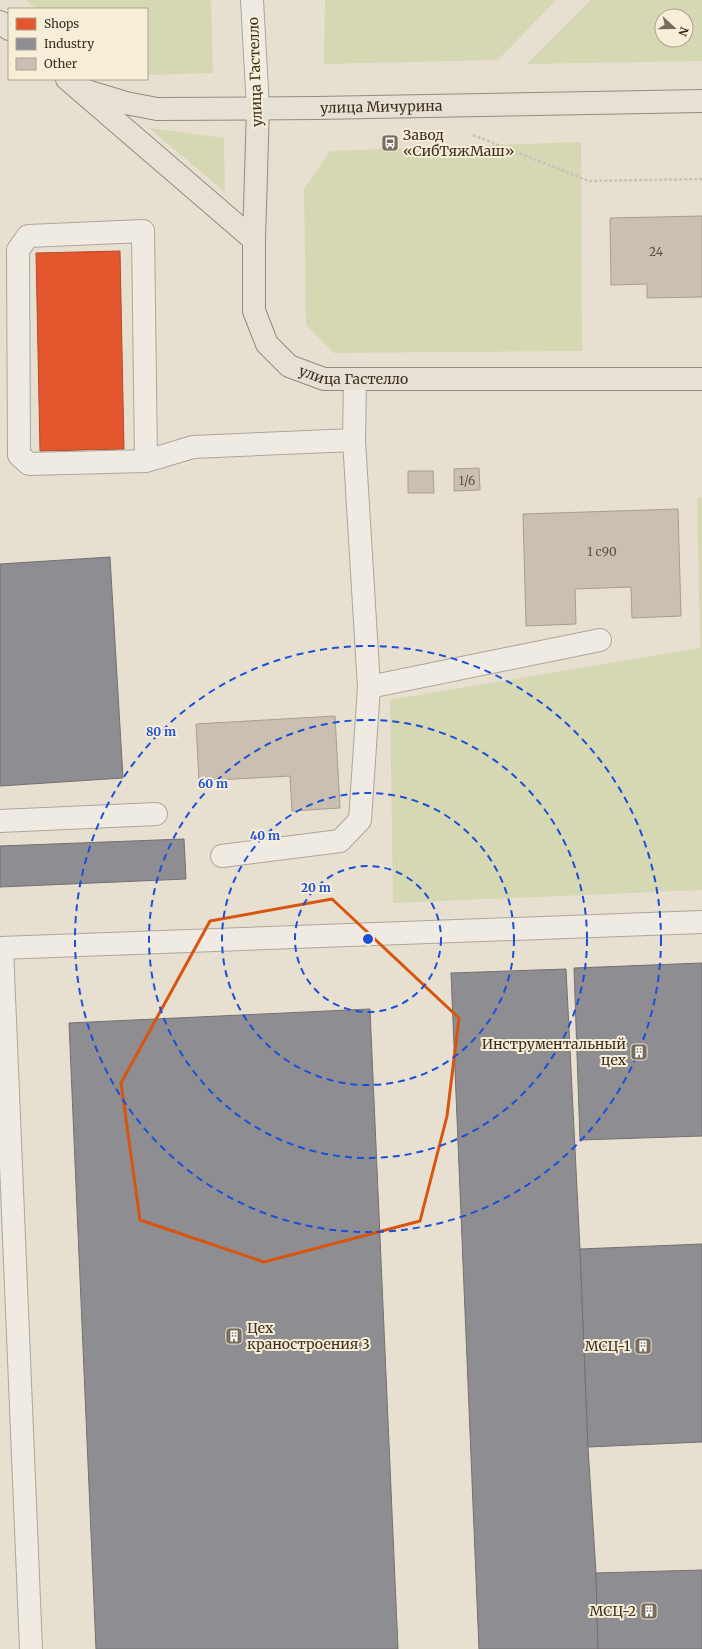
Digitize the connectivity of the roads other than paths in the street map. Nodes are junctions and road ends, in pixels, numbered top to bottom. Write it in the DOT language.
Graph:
graph roads {
  1 [pos="252,0"];
  2 [pos="0,22"];
  3 [pos="8,28"];
  4 [pos="74,84"];
  5 [pos="702,101"];
  6 [pos="258,108"];
  7 [pos="254,240"];
  8 [pos="702,379"];
  9 [pos="355,380"];
  10 [pos="354,440"];
  11 [pos="146,461"];
  12 [pos="600,640"];
  13 [pos="369,687"];
  14 [pos="156,814"];
  15 [pos="0,821"];
  16 [pos="222,856"];
  17 [pos="702,922"];
  18 [pos="1,948"];
  19 [pos="31,1649"];
  1 -- 6 [label="street, улица Гастелло"];
  2 -- 3 [label="main road"];
  4 -- 6 [label="main road, улица Мичурина"];
  4 -- 7 [label="main road"];
  5 -- 6 [label="main road, улица Мичурина"];
  6 -- 7 [label="main road, улица Гастелло"];
  7 -- 9 [label="main road, улица Гастелло"];
  8 -- 9 [label="main road, улица Гастелло"];
  9 -- 10 [label="street"];
  10 -- 11 [label="street"];
  10 -- 13 [label="street"];
  11 -- 11 [label="street"];
  12 -- 13 [label="street"];
  13 -- 16 [label="street"];
  14 -- 15 [label="street"];
  17 -- 18 [label="street"];
  18 -- 19 [label="street"];
}
